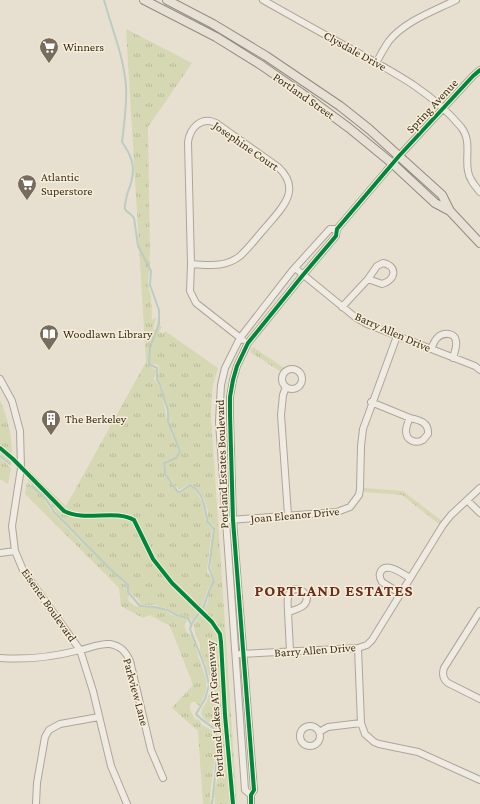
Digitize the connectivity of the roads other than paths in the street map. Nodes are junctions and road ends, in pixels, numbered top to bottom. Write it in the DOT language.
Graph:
graph roads {
  1 [pos="144,0"];
  2 [pos="167,0"];
  3 [pos="263,0"];
  4 [pos="456,0"];
  5 [pos="376,63"];
  6 [pos="480,70"];
  7 [pos="443,108"];
  8 [pos="400,156"];
  9 [pos="393,164"];
  10 [pos="480,192"];
  11 [pos="450,211"];
  12 [pos="337,229"];
  13 [pos="480,243"];
  14 [pos="191,264"];
  15 [pos="295,268"];
  16 [pos="303,274"];
  17 [pos="368,279"];
  18 [pos="342,307"];
  19 [pos="397,336"];
  20 [pos="240,338"];
  21 [pos="248,343"];
  22 [pos="431,349"];
  23 [pos="453,358"];
  24 [pos="480,370"];
  25 [pos="0,379"];
  26 [pos="286,387"];
  27 [pos="372,402"];
  28 [pos="410,418"];
  29 [pos="480,488"];
  30 [pos="468,500"];
  31 [pos="480,513"];
  32 [pos="288,515"];
  33 [pos="226,520"];
  34 [pos="233,520"];
  35 [pos="16,551"];
  36 [pos="0,553"];
  37 [pos="410,578"];
  38 [pos="401,594"];
  39 [pos="480,610"];
  40 [pos="288,612"];
  41 [pos="358,648"];
  42 [pos="80,650"];
  43 [pos="290,652"];
  44 [pos="236,654"];
  45 [pos="244,654"];
  46 [pos="0,658"];
  47 [pos="480,699"];
  48 [pos="99,717"];
  49 [pos="362,723"];
  50 [pos="318,732"];
  51 [pos="163,778"];
  52 [pos="480,780"];
  53 [pos="251,795"];
  54 [pos="36,804"];
  55 [pos="127,804"];
  56 [pos="251,804"];
  1 -- 9 [label="main road, Portland Street"];
  2 -- 8 [label="main road, Portland Street"];
  3 -- 5 [label="street, Clysdale Drive"];
  4 -- 5 [label="street"];
  5 -- 7 [label="street, Clysdale Drive"];
  6 -- 7 [label="street, Spring Avenue"];
  7 -- 8 [label="street, Spring Avenue"];
  7 -- 10 [label="street, Clysdale Drive"];
  8 -- 9 [label="street, Portland Estates Boulevard"];
  8 -- 11 [label="main road, Portland Street"];
  9 -- 11 [label="main road, Portland Street"];
  9 -- 12 [label="street, Portland Estates Boulevard"];
  11 -- 13 [label="main road, Portland Street"];
  12 -- 15 [label="street, Portland Estates Boulevard"];
  12 -- 16 [label="street, Portland Estates Boulevard"];
  14 -- 14 [label="street, Josephine Court"];
  14 -- 20 [label="street, Josephine Court"];
  15 -- 16 [label="street, Barry Allen Drive"];
  15 -- 20 [label="street, Portland Estates Boulevard"];
  16 -- 18 [label="street, Barry Allen Drive"];
  16 -- 21 [label="street, Portland Estates Boulevard"];
  17 -- 18 [label="street"];
  18 -- 19 [label="street, Barry Allen Drive"];
  19 -- 22 [label="street, Barry Allen Drive"];
  19 -- 27 [label="street, Joan Eleanor Drive"];
  20 -- 21 [label="street, Josephine Court"];
  20 -- 33 [label="street, Portland Estates Boulevard"];
  21 -- 34 [label="street, Portland Estates Boulevard"];
  22 -- 23 [label="street, Barry Allen Drive"];
  22 -- 23 [label="street"];
  23 -- 24 [label="street, Barry Allen Drive"];
  25 -- 35 [label="street, Eisener Boulevard"];
  26 -- 32 [label="street"];
  27 -- 28 [label="street"];
  27 -- 32 [label="street, Joan Eleanor Drive"];
  29 -- 30 [label="street, Barry Allen Drive"];
  30 -- 31 [label="street"];
  30 -- 37 [label="street, Barry Allen Drive"];
  32 -- 34 [label="street, Joan Eleanor Drive"];
  33 -- 34 [label="street, Joan Eleanor Drive"];
  33 -- 44 [label="street, Portland Estates Boulevard"];
  34 -- 45 [label="street, Portland Estates Boulevard"];
  35 -- 36 [label="street"];
  35 -- 42 [label="street, Eisener Boulevard"];
  37 -- 38 [label="street, Barry Allen Drive"];
  37 -- 38 [label="street"];
  38 -- 41 [label="street, Barry Allen Drive"];
  39 -- 47 [label="street"];
  40 -- 43 [label="street"];
  41 -- 43 [label="street, Barry Allen Drive"];
  41 -- 49 [label="street"];
  42 -- 46 [label="street, Parkview Lane"];
  42 -- 48 [label="street, Eisener Boulevard"];
  42 -- 51 [label="street, Parkview Lane"];
  43 -- 45 [label="street, Barry Allen Drive"];
  44 -- 45 [label="street, Barry Allen Drive"];
  44 -- 53 [label="street, Portland Estates Boulevard"];
  45 -- 53 [label="street, Portland Estates Boulevard"];
  48 -- 54 [label="street"];
  48 -- 55 [label="street, Eisener Boulevard"];
  49 -- 50 [label="street"];
  49 -- 52 [label="street"];
  53 -- 56 [label="street, Portland Estates Boulevard"];
}
